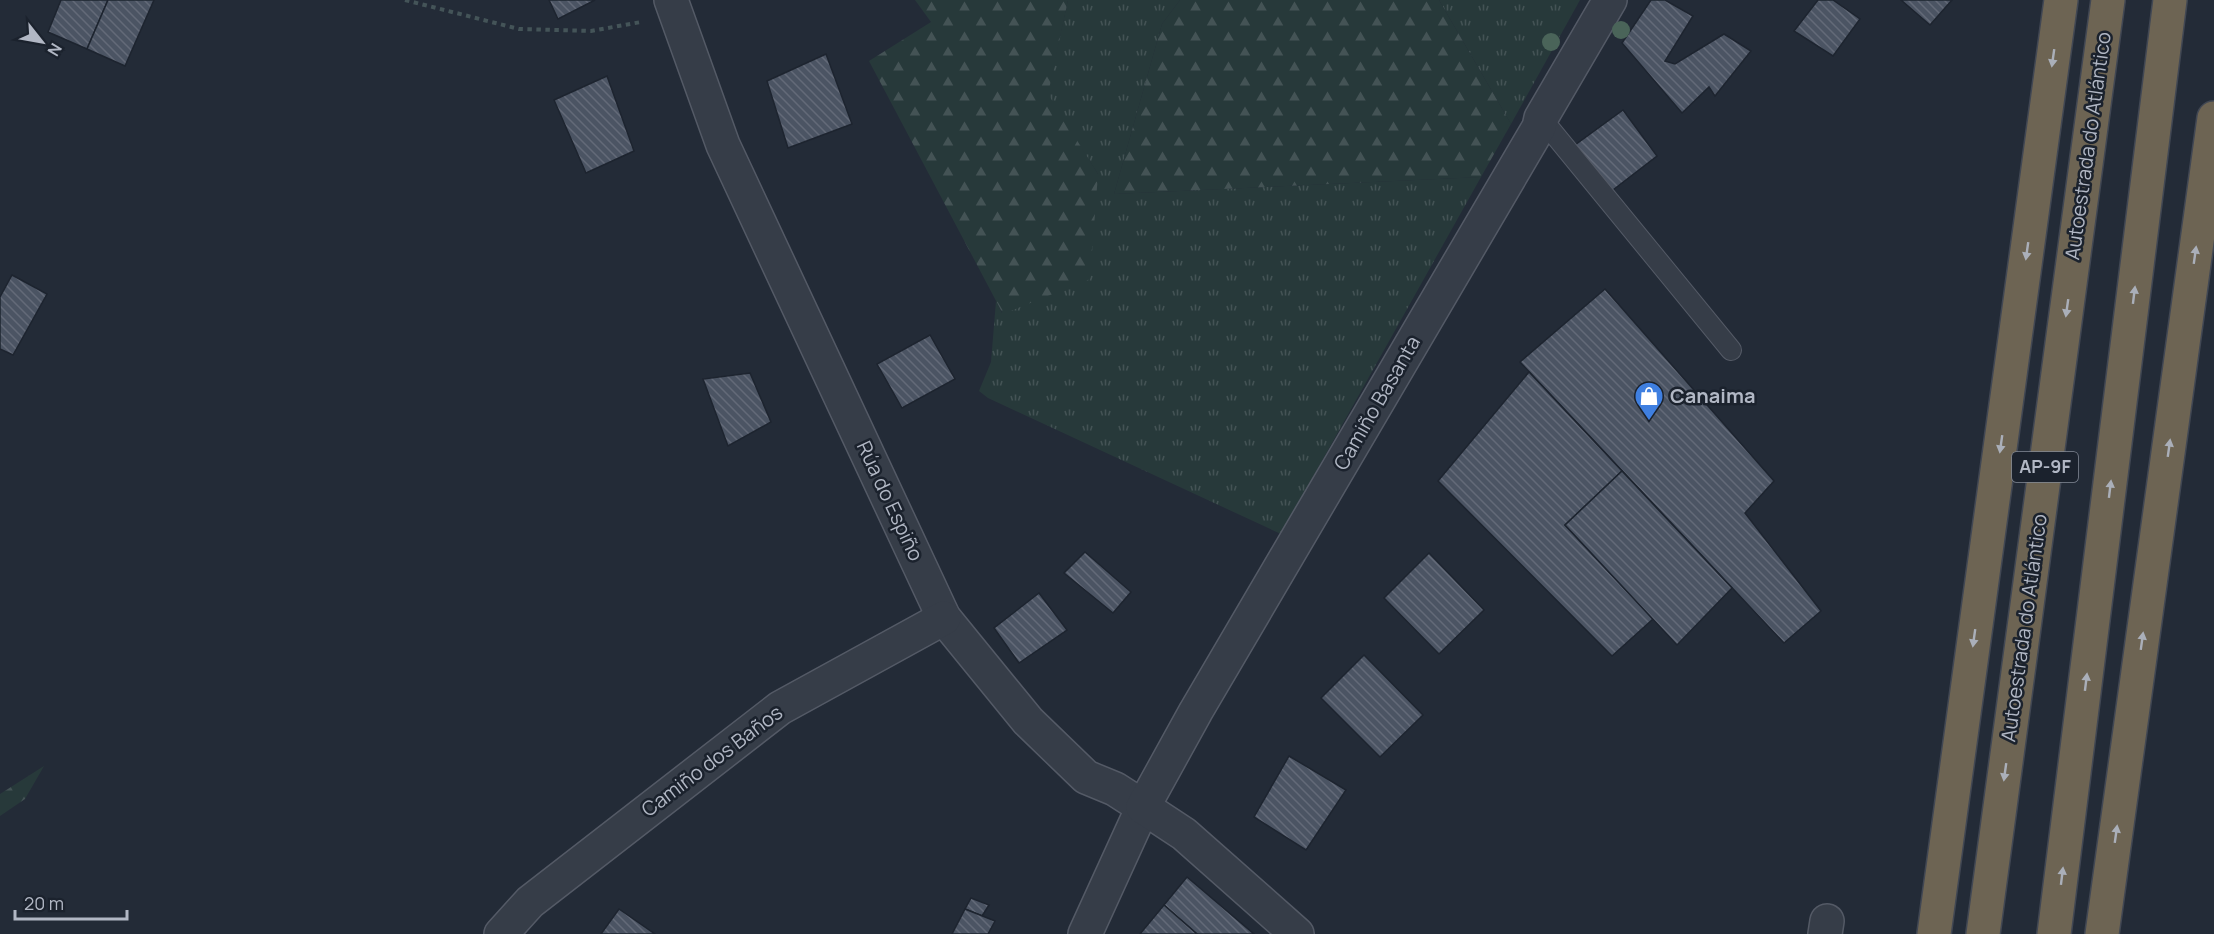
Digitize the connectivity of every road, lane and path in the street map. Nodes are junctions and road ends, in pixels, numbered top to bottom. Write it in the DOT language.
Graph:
graph roads {
  1 [pos="405,0"];
  2 [pos="1610,0"];
  3 [pos="2061,0"];
  4 [pos="2108,0"];
  5 [pos="2170,0"];
  6 [pos="674,8"];
  7 [pos="1541,118"];
  8 [pos="2214,118"];
  9 [pos="1731,350"];
  10 [pos="944,618"];
  11 [pos="1143,807"];
  12 [pos="501,934"];
  13 [pos="1085,934"];
  14 [pos="1297,934"];
  15 [pos="1934,934"];
  16 [pos="1983,934"];
  17 [pos="2054,934"];
  18 [pos="2102,934"];
  1 -- 6 [label="path"];
  2 -- 7 [label="street, Camiño Basanta"];
  3 -- 15 [label="highway, one-way"];
  4 -- 16 [label="highway, Autoestrada do Atlántico / AP-9F, one-way"];
  17 -- 5 [label="highway, one-way"];
  6 -- 10 [label="street, Rúa do Espiño"];
  7 -- 9 [label="lane"];
  7 -- 11 [label="street, Camiño Basanta"];
  18 -- 8 [label="highway, one-way"];
  10 -- 11 [label="street, Rúa do Espiño"];
  10 -- 12 [label="street, Camiño dos Baños"];
  11 -- 13 [label="street"];
  11 -- 14 [label="street, Rúa do Espiño"];
}
